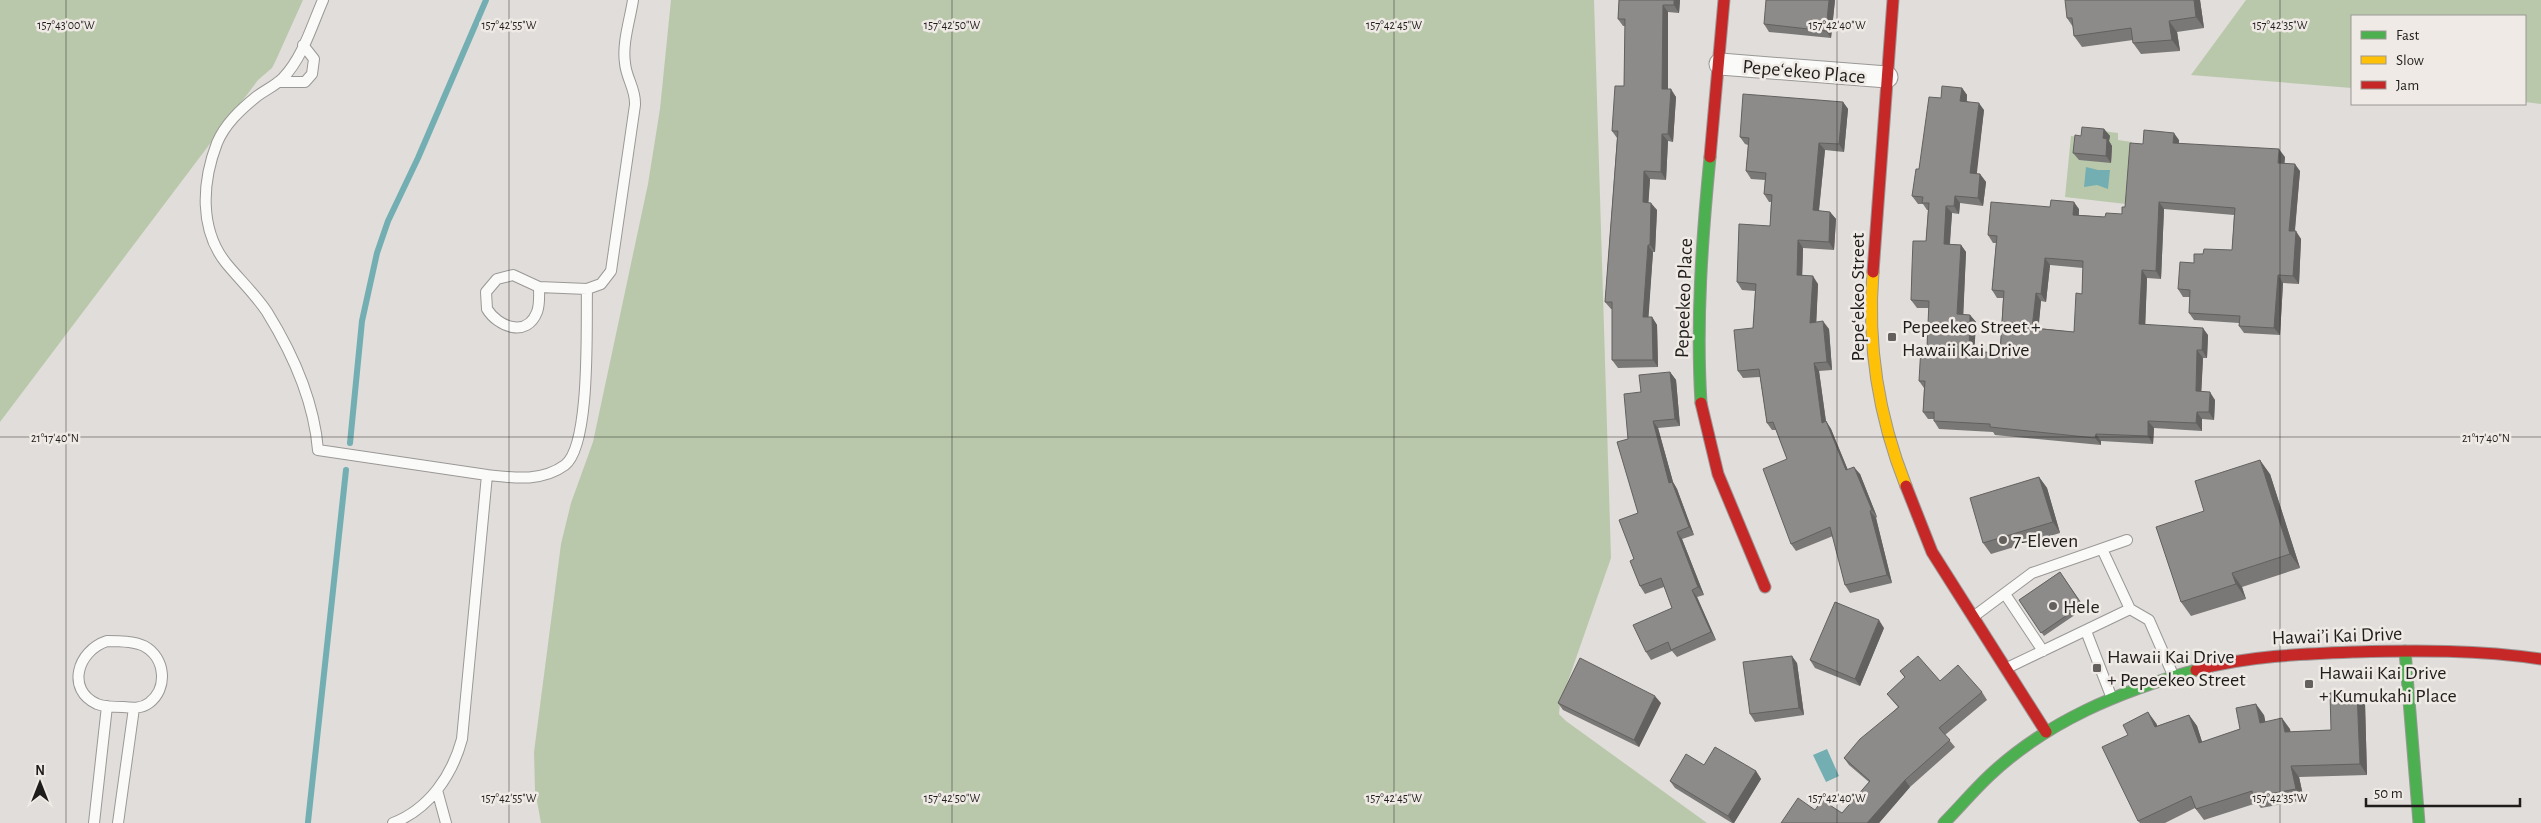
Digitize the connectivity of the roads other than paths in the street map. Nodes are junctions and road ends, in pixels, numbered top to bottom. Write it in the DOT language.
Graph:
graph roads {
  1 [pos="323,0"];
  2 [pos="633,0"];
  3 [pos="1724,0"];
  4 [pos="1893,0"];
  5 [pos="303,45"];
  6 [pos="1720,64"];
  7 [pos="1887,77"];
  8 [pos="278,82"];
  9 [pos="539,287"];
  10 [pos="587,289"];
  11 [pos="487,475"];
  12 [pos="2127,540"];
  13 [pos="2102,549"];
  14 [pos="1765,587"];
  15 [pos="2005,594"];
  16 [pos="2130,610"];
  17 [pos="1973,617"];
  18 [pos="2086,631"];
  19 [pos="2043,651"];
  20 [pos="2405,651"];
  21 [pos="2541,659"];
  22 [pos="2006,668"];
  23 [pos="2173,676"];
  24 [pos="2111,696"];
  25 [pos="107,706"];
  26 [pos="134,708"];
  27 [pos="2046,732"];
  28 [pos="437,790"];
  29 [pos="94,823"];
  30 [pos="118,823"];
  31 [pos="392,823"];
  32 [pos="446,823"];
  33 [pos="1944,823"];
  34 [pos="2419,823"];
  1 -- 5 [label="lane"];
  2 -- 10 [label="lane"];
  3 -- 6 [label="street, Pepeekeo Place"];
  4 -- 7 [label="street, Pepeʻekeo Street"];
  5 -- 8 [label="lane"];
  5 -- 8 [label="lane"];
  6 -- 7 [label="street, Pepeʻekeo Place"];
  6 -- 14 [label="street, Pepeekeo Place"];
  7 -- 17 [label="street, Pepeʻekeo Street"];
  8 -- 11 [label="lane"];
  9 -- 9 [label="lane"];
  9 -- 10 [label="lane"];
  10 -- 11 [label="lane"];
  11 -- 28 [label="lane"];
  12 -- 13 [label="lane"];
  13 -- 15 [label="lane"];
  13 -- 16 [label="lane"];
  15 -- 17 [label="lane"];
  15 -- 19 [label="lane"];
  16 -- 18 [label="lane"];
  16 -- 23 [label="lane"];
  17 -- 22 [label="street, Pepeʻekeo Street"];
  18 -- 19 [label="lane"];
  18 -- 24 [label="lane"];
  19 -- 22 [label="lane"];
  20 -- 21 [label="street, Hawai’i Kai Drive"];
  20 -- 23 [label="street, Hawai’i Kai Drive"];
  20 -- 34 [label="street"];
  22 -- 27 [label="street, Pepeʻekeo Street"];
  23 -- 24 [label="street, Hawai’i Kai Drive"];
  24 -- 27 [label="street, Hawai’i Kai Drive"];
  25 -- 26 [label="lane"];
  25 -- 26 [label="lane"];
  25 -- 29 [label="lane"];
  26 -- 30 [label="lane"];
  27 -- 33 [label="street, Hawai’i Kai Drive"];
  28 -- 31 [label="lane"];
  28 -- 32 [label="lane"];
}
